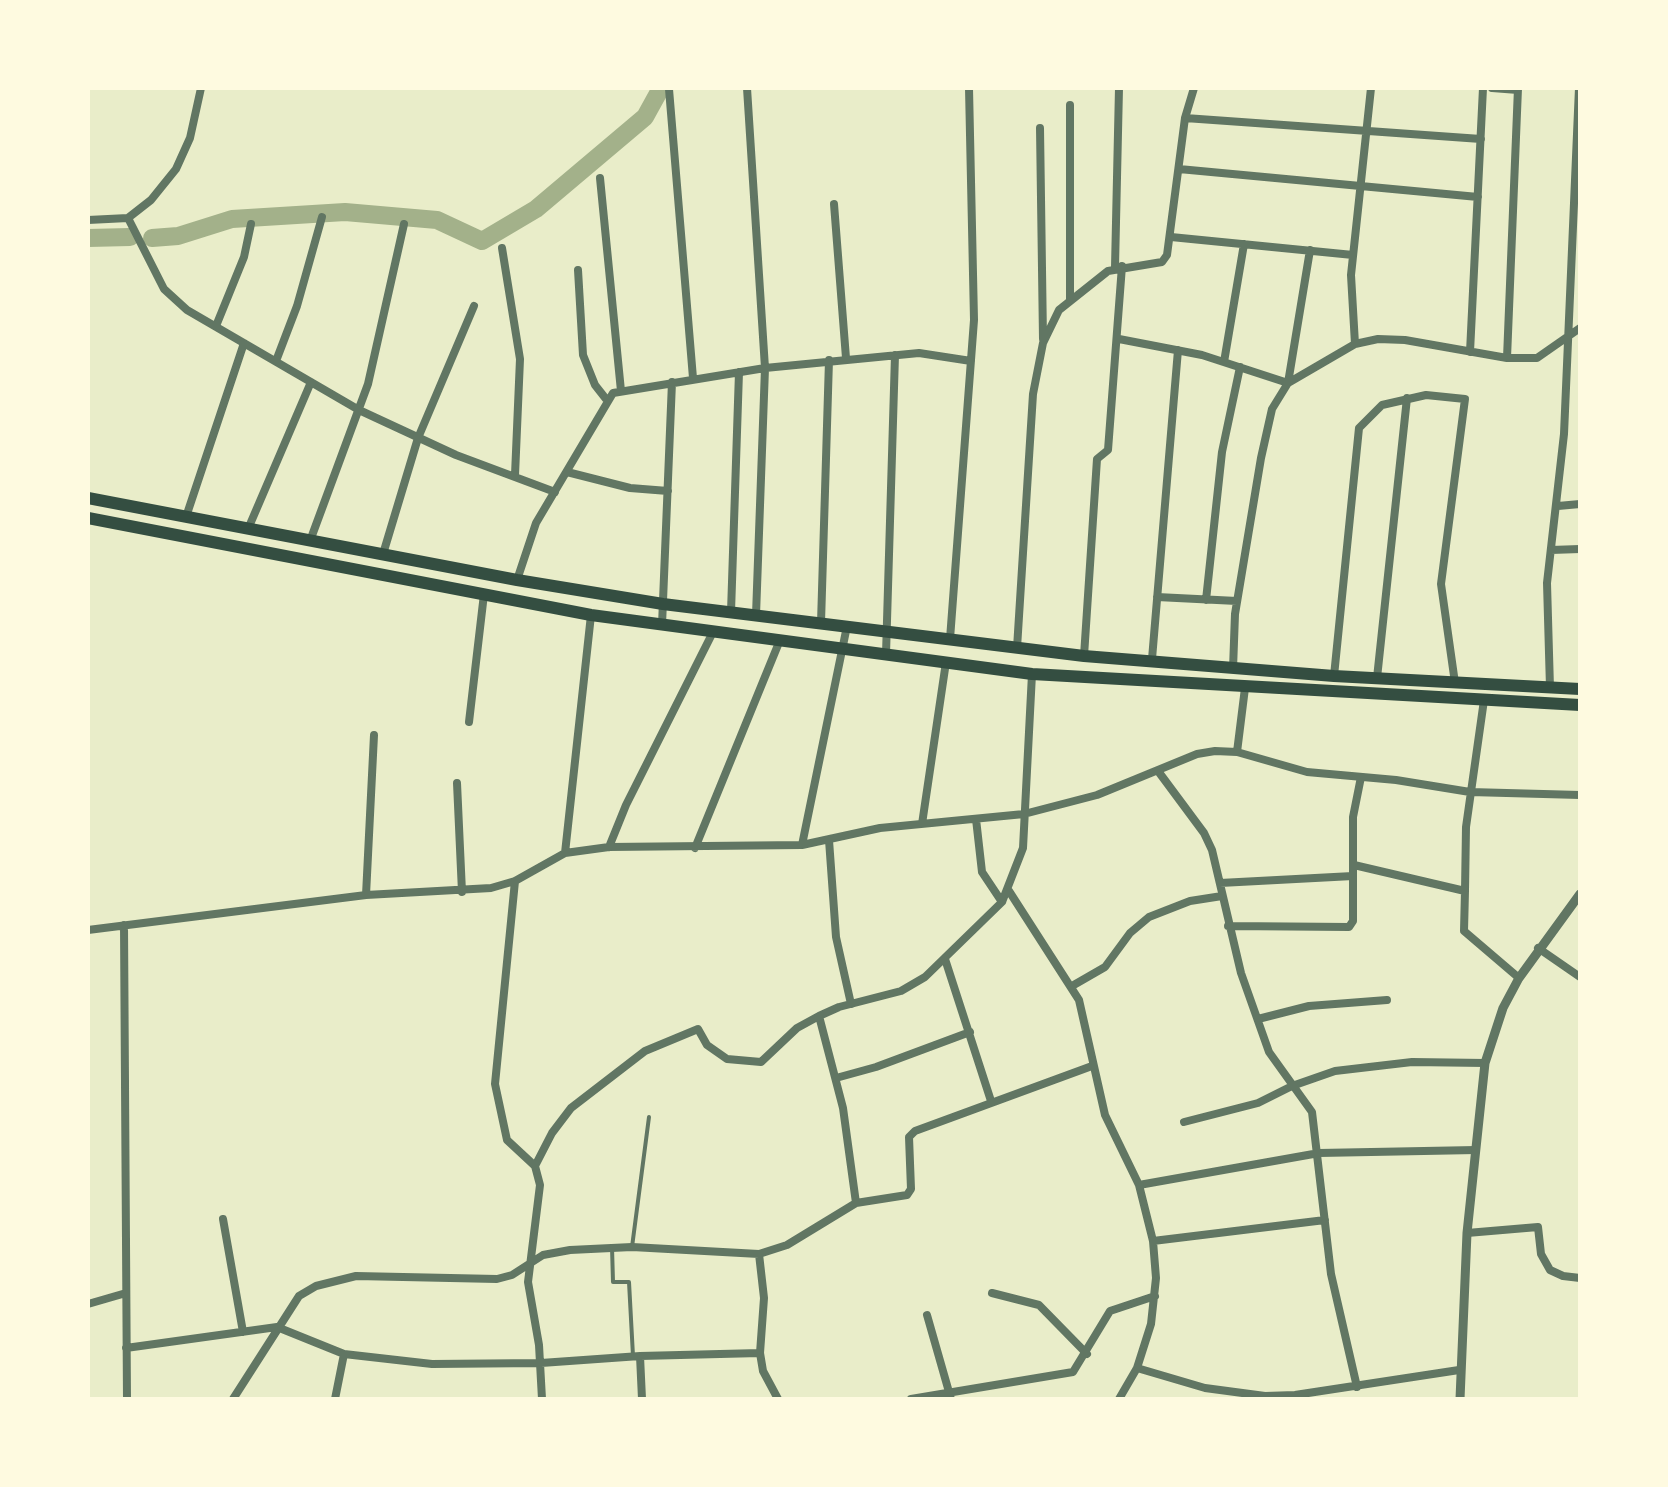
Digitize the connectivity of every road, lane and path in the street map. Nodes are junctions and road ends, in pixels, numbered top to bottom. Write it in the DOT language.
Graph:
graph roads {
  1 [pos="201,88"];
  2 [pos="747,88"];
  3 [pos="969,88"];
  4 [pos="1119,88"];
  5 [pos="1194,88"];
  6 [pos="1371,88"];
  7 [pos="1483,88"];
  8 [pos="1492,88"];
  9 [pos="1579,88"];
  10 [pos="669,89"];
  11 [pos="1518,89"];
  12 [pos="1070,105"];
  13 [pos="1185,118"];
  14 [pos="1040,128"];
  15 [pos="1367,130"];
  16 [pos="1481,139"];
  17 [pos="1179,169"];
  18 [pos="600,178"];
  19 [pos="1361,187"];
  20 [pos="1478,197"];
  21 [pos="834,204"];
  22 [pos="322,217"];
  23 [pos="128,218"];
  24 [pos="88,220"];
  25 [pos="251,224"];
  26 [pos="404,224"];
  27 [pos="1171,237"];
  28 [pos="1244,244"];
  29 [pos="502,248"];
  30 [pos="1310,250"];
  31 [pos="1353,255"];
  32 [pos="1119,266"];
  33 [pos="578,270"];
  34 [pos="1070,299"];
  35 [pos="474,306"];
  36 [pos="216,326"];
  37 [pos="1580,328"];
  38 [pos="1567,338"];
  39 [pos="1119,339"];
  40 [pos="244,343"];
  41 [pos="1043,343"];
  42 [pos="1355,344"];
  43 [pos="1178,350"];
  44 [pos="1470,352"];
  45 [pos="895,355"];
  46 [pos="846,358"];
  47 [pos="1507,358"];
  48 [pos="829,360"];
  49 [pos="276,361"];
  50 [pos="971,361"];
  51 [pos="1224,362"];
  52 [pos="1240,367"];
  53 [pos="765,368"];
  54 [pos="739,372"];
  55 [pos="693,378"];
  56 [pos="311,382"];
  57 [pos="672,382"];
  58 [pos="1288,383"];
  59 [pos="621,391"];
  60 [pos="1407,398"];
  61 [pos="606,399"];
  62 [pos="359,410"];
  63 [pos="418,438"];
  64 [pos="567,472"];
  65 [pos="515,475"];
  66 [pos="668,491"];
  67 [pos="555,492"];
  68 [pos="88,498"];
  69 [pos="1580,504"];
  70 [pos="1558,506"];
  71 [pos="186,517"];
  72 [pos="88,518"];
  73 [pos="248,529"];
  74 [pos="310,541"];
  75 [pos="1580,549"];
  76 [pos="1551,550"];
  77 [pos="383,554"];
  78 [pos="517,580"];
  79 [pos="484,594"];
  80 [pos="1157,597"];
  81 [pos="1206,600"];
  82 [pos="1237,601"];
  83 [pos="663,604"];
  84 [pos="731,612"];
  85 [pos="591,615"];
  86 [pos="756,615"];
  87 [pos="821,623"];
  88 [pos="662,625"];
  89 [pos="847,626"];
  90 [pos="888,631"];
  91 [pos="713,632"];
  92 [pos="950,639"];
  93 [pos="780,640"];
  94 [pos="1017,648"];
  95 [pos="844,649"];
  96 [pos="886,654"];
  97 [pos="1084,656"];
  98 [pos="1152,659"];
  99 [pos="946,662"];
  100 [pos="1233,669"];
  101 [pos="1032,674"];
  102 [pos="1312,674"];
  103 [pos="1334,676"];
  104 [pos="1377,678"];
  105 [pos="1455,683"];
  106 [pos="1245,688"];
  107 [pos="1550,688"];
  108 [pos="1580,689"];
  109 [pos="1311,691"];
  110 [pos="1484,700"];
  111 [pos="1580,705"];
  112 [pos="469,722"];
  113 [pos="374,735"];
  114 [pos="1237,752"];
  115 [pos="1158,771"];
  116 [pos="1361,777"];
  117 [pos="457,783"];
  118 [pos="1470,792"];
  119 [pos="1580,795"];
  120 [pos="1024,814"];
  121 [pos="976,819"];
  122 [pos="922,824"];
  123 [pos="829,840"];
  124 [pos="802,845"];
  125 [pos="609,847"];
  126 [pos="695,848"];
  127 [pos="565,853"];
  128 [pos="1354,865"];
  129 [pos="1353,876"];
  130 [pos="515,881"];
  131 [pos="1220,883"];
  132 [pos="1009,891"];
  133 [pos="1465,891"];
  134 [pos="462,892"];
  135 [pos="1580,894"];
  136 [pos="366,895"];
  137 [pos="1222,896"];
  138 [pos="1002,902"];
  139 [pos="124,925"];
  140 [pos="1228,926"];
  141 [pos="88,930"];
  142 [pos="1538,948"];
  143 [pos="945,959"];
  144 [pos="1580,977"];
  145 [pos="1519,978"];
  146 [pos="1072,986"];
  147 [pos="1387,1000"];
  148 [pos="851,1004"];
  149 [pos="819,1016"];
  150 [pos="1258,1019"];
  151 [pos="970,1032"];
  152 [pos="1485,1063"];
  153 [pos="1092,1066"];
  154 [pos="836,1078"];
  155 [pos="1292,1086"];
  156 [pos="991,1101"];
  157 [pos="649,1117"];
  158 [pos="1184,1122"];
  159 [pos="1476,1150"];
  160 [pos="1319,1153"];
  161 [pos="535,1166"];
  162 [pos="1139,1185"];
  163 [pos="856,1203"];
  164 [pos="223,1219"];
  165 [pos="1325,1220"];
  166 [pos="1467,1233"];
  167 [pos="1153,1241"];
  168 [pos="612,1247"];
  169 [pos="632,1247"];
  170 [pos="759,1254"];
  171 [pos="528,1265"];
  172 [pos="1580,1278"];
  173 [pos="126,1293"];
  174 [pos="992,1293"];
  175 [pos="1155,1296"];
  176 [pos="88,1304"];
  177 [pos="927,1315"];
  178 [pos="277,1327"];
  179 [pos="243,1332"];
  180 [pos="126,1348"];
  181 [pos="760,1353"];
  182 [pos="344,1354"];
  183 [pos="1087,1354"];
  184 [pos="637,1356"];
  185 [pos="541,1363"];
  186 [pos="1137,1368"];
  187 [pos="1459,1370"];
  188 [pos="1357,1387"];
  189 [pos="950,1396"];
  190 [pos="1265,1398"];
  191 [pos="127,1399"];
  192 [pos="233,1399"];
  193 [pos="335,1399"];
  194 [pos="542,1399"];
  195 [pos="642,1399"];
  196 [pos="778,1399"];
  197 [pos="911,1399"];
  198 [pos="1119,1399"];
  199 [pos="1460,1399"];
  1 -- 23 [label="street"];
  2 -- 53 [label="street"];
  3 -- 50 [label="street"];
  4 -- 32 [label="street"];
  5 -- 13 [label="street"];
  6 -- 15 [label="street"];
  7 -- 16 [label="street"];
  8 -- 11 [label="street"];
  9 -- 38 [label="street"];
  10 -- 55 [label="street"];
  11 -- 47 [label="street"];
  12 -- 34 [label="street"];
  13 -- 15 [label="street"];
  13 -- 17 [label="street"];
  14 -- 41 [label="street"];
  15 -- 16 [label="street"];
  15 -- 19 [label="street"];
  16 -- 20 [label="street"];
  17 -- 19 [label="street"];
  17 -- 27 [label="street"];
  18 -- 59 [label="street"];
  19 -- 20 [label="street"];
  19 -- 31 [label="street"];
  20 -- 44 [label="street"];
  21 -- 46 [label="street"];
  22 -- 49 [label="street"];
  23 -- 24 [label="street"];
  23 -- 36 [label="street"];
  25 -- 36 [label="street"];
  26 -- 62 [label="street"];
  27 -- 28 [label="street"];
  27 -- 32 [label="street"];
  28 -- 30 [label="street"];
  28 -- 51 [label="street"];
  29 -- 65 [label="street"];
  30 -- 31 [label="street"];
  30 -- 58 [label="street"];
  31 -- 42 [label="street"];
  32 -- 34 [label="street"];
  32 -- 39 [label="street"];
  33 -- 61 [label="street"];
  34 -- 41 [label="street"];
  35 -- 63 [label="street"];
  36 -- 40 [label="street"];
  37 -- 38 [label="street"];
  38 -- 47 [label="street"];
  38 -- 70 [label="street"];
  39 -- 43 [label="street"];
  39 -- 97 [label="street"];
  40 -- 49 [label="street"];
  40 -- 71 [label="street"];
  41 -- 94 [label="street"];
  42 -- 44 [label="street"];
  42 -- 58 [label="street"];
  43 -- 51 [label="street"];
  43 -- 80 [label="street"];
  44 -- 47 [label="street"];
  45 -- 46 [label="street"];
  45 -- 50 [label="street"];
  45 -- 90 [label="street"];
  46 -- 48 [label="street"];
  48 -- 53 [label="street"];
  48 -- 87 [label="street"];
  49 -- 56 [label="street"];
  50 -- 92 [label="street"];
  51 -- 52 [label="street"];
  52 -- 58 [label="street"];
  52 -- 81 [label="street"];
  53 -- 54 [label="street"];
  53 -- 86 [label="street"];
  54 -- 55 [label="street"];
  54 -- 84 [label="street"];
  55 -- 57 [label="street"];
  56 -- 62 [label="street"];
  56 -- 73 [label="street"];
  57 -- 59 [label="street"];
  57 -- 66 [label="street"];
  58 -- 82 [label="street"];
  59 -- 61 [label="street"];
  60 -- 103 [label="street"];
  60 -- 104 [label="street"];
  60 -- 105 [label="street"];
  61 -- 64 [label="street"];
  62 -- 63 [label="street"];
  62 -- 74 [label="street"];
  63 -- 65 [label="street"];
  63 -- 77 [label="street"];
  64 -- 66 [label="street"];
  64 -- 67 [label="street"];
  65 -- 67 [label="street"];
  66 -- 83 [label="street"];
  67 -- 78 [label="street"];
  68 -- 71 [label="main road"];
  69 -- 70 [label="street"];
  70 -- 76 [label="street"];
  71 -- 73 [label="main road"];
  72 -- 79 [label="main road"];
  73 -- 74 [label="main road"];
  74 -- 77 [label="main road"];
  75 -- 76 [label="street"];
  76 -- 107 [label="street"];
  77 -- 78 [label="main road"];
  78 -- 83 [label="main road"];
  79 -- 85 [label="main road"];
  79 -- 112 [label="street"];
  80 -- 81 [label="street"];
  80 -- 98 [label="street"];
  81 -- 82 [label="street"];
  82 -- 100 [label="street"];
  83 -- 84 [label="main road"];
  83 -- 88 [label="street"];
  84 -- 86 [label="main road"];
  85 -- 88 [label="main road"];
  85 -- 127 [label="street"];
  86 -- 87 [label="main road"];
  87 -- 89 [label="main road"];
  88 -- 91 [label="main road"];
  89 -- 90 [label="main road"];
  89 -- 95 [label="street"];
  90 -- 92 [label="main road"];
  90 -- 96 [label="street"];
  91 -- 93 [label="main road"];
  91 -- 125 [label="street"];
  92 -- 94 [label="main road"];
  93 -- 95 [label="main road"];
  93 -- 126 [label="street"];
  94 -- 97 [label="main road"];
  95 -- 96 [label="main road"];
  95 -- 124 [label="street"];
  96 -- 99 [label="main road"];
  97 -- 98 [label="main road"];
  98 -- 100 [label="main road"];
  99 -- 101 [label="main road"];
  99 -- 122 [label="street"];
  100 -- 102 [label="main road"];
  101 -- 106 [label="main road"];
  101 -- 120 [label="street"];
  102 -- 103 [label="main road"];
  102 -- 109 [label="main road"];
  103 -- 104 [label="main road"];
  104 -- 105 [label="main road"];
  105 -- 107 [label="main road"];
  106 -- 109 [label="main road"];
  106 -- 114 [label="street"];
  107 -- 108 [label="main road"];
  109 -- 110 [label="main road"];
  110 -- 111 [label="main road"];
  110 -- 118 [label="street"];
  113 -- 136 [label="street"];
  114 -- 115 [label="street"];
  114 -- 116 [label="street"];
  115 -- 120 [label="street"];
  115 -- 131 [label="street"];
  116 -- 118 [label="street"];
  116 -- 128 [label="street"];
  117 -- 134 [label="street"];
  118 -- 119 [label="street"];
  118 -- 133 [label="street"];
  120 -- 121 [label="street"];
  120 -- 132 [label="street"];
  121 -- 122 [label="street"];
  121 -- 138 [label="street"];
  122 -- 123 [label="street"];
  123 -- 124 [label="street"];
  123 -- 148 [label="street"];
  124 -- 126 [label="street"];
  125 -- 126 [label="street"];
  125 -- 127 [label="street"];
  127 -- 130 [label="street"];
  128 -- 129 [label="street"];
  128 -- 133 [label="street"];
  129 -- 131 [label="street"];
  129 -- 140 [label="street"];
  130 -- 134 [label="street"];
  130 -- 161 [label="street"];
  131 -- 137 [label="street"];
  132 -- 138 [label="street"];
  132 -- 146 [label="street"];
  133 -- 145 [label="street"];
  134 -- 136 [label="street"];
  135 -- 142 [label="street"];
  136 -- 139 [label="street"];
  137 -- 140 [label="street"];
  137 -- 146 [label="street"];
  138 -- 143 [label="street"];
  139 -- 141 [label="street"];
  139 -- 173 [label="street"];
  140 -- 150 [label="street"];
  142 -- 144 [label="street"];
  142 -- 145 [label="street"];
  143 -- 148 [label="street"];
  143 -- 151 [label="street"];
  145 -- 152 [label="street"];
  146 -- 153 [label="street"];
  147 -- 150 [label="street"];
  148 -- 149 [label="street"];
  149 -- 154 [label="street"];
  149 -- 161 [label="street"];
  150 -- 155 [label="street"];
  151 -- 154 [label="street"];
  151 -- 156 [label="street"];
  152 -- 155 [label="street"];
  152 -- 159 [label="street"];
  153 -- 156 [label="street"];
  153 -- 162 [label="street"];
  154 -- 163 [label="street"];
  155 -- 158 [label="street"];
  155 -- 160 [label="street"];
  156 -- 163 [label="street"];
  157 -- 169 [label="lane"];
  159 -- 160 [label="street"];
  159 -- 166 [label="street"];
  160 -- 162 [label="street"];
  160 -- 165 [label="street"];
  161 -- 171 [label="street"];
  162 -- 167 [label="street"];
  163 -- 170 [label="street"];
  164 -- 179 [label="street"];
  165 -- 167 [label="street"];
  165 -- 188 [label="street"];
  166 -- 172 [label="street"];
  166 -- 187 [label="street"];
  167 -- 175 [label="street"];
  168 -- 169 [label="street"];
  168 -- 171 [label="street"];
  168 -- 184 [label="lane"];
  169 -- 170 [label="street"];
  170 -- 181 [label="street"];
  171 -- 178 [label="street"];
  171 -- 185 [label="street"];
  173 -- 176 [label="street"];
  173 -- 180 [label="street"];
  174 -- 183 [label="street"];
  175 -- 183 [label="street"];
  175 -- 186 [label="street"];
  177 -- 189 [label="street"];
  178 -- 179 [label="street"];
  178 -- 182 [label="street"];
  178 -- 192 [label="street"];
  179 -- 180 [label="street"];
  180 -- 191 [label="street"];
  181 -- 184 [label="street"];
  181 -- 196 [label="street"];
  182 -- 185 [label="street"];
  182 -- 193 [label="street"];
  183 -- 189 [label="street"];
  184 -- 185 [label="street"];
  184 -- 195 [label="street"];
  185 -- 194 [label="street"];
  186 -- 190 [label="street"];
  186 -- 198 [label="street"];
  187 -- 188 [label="street"];
  187 -- 199 [label="street"];
  188 -- 190 [label="street"];
  189 -- 197 [label="street"];
}
